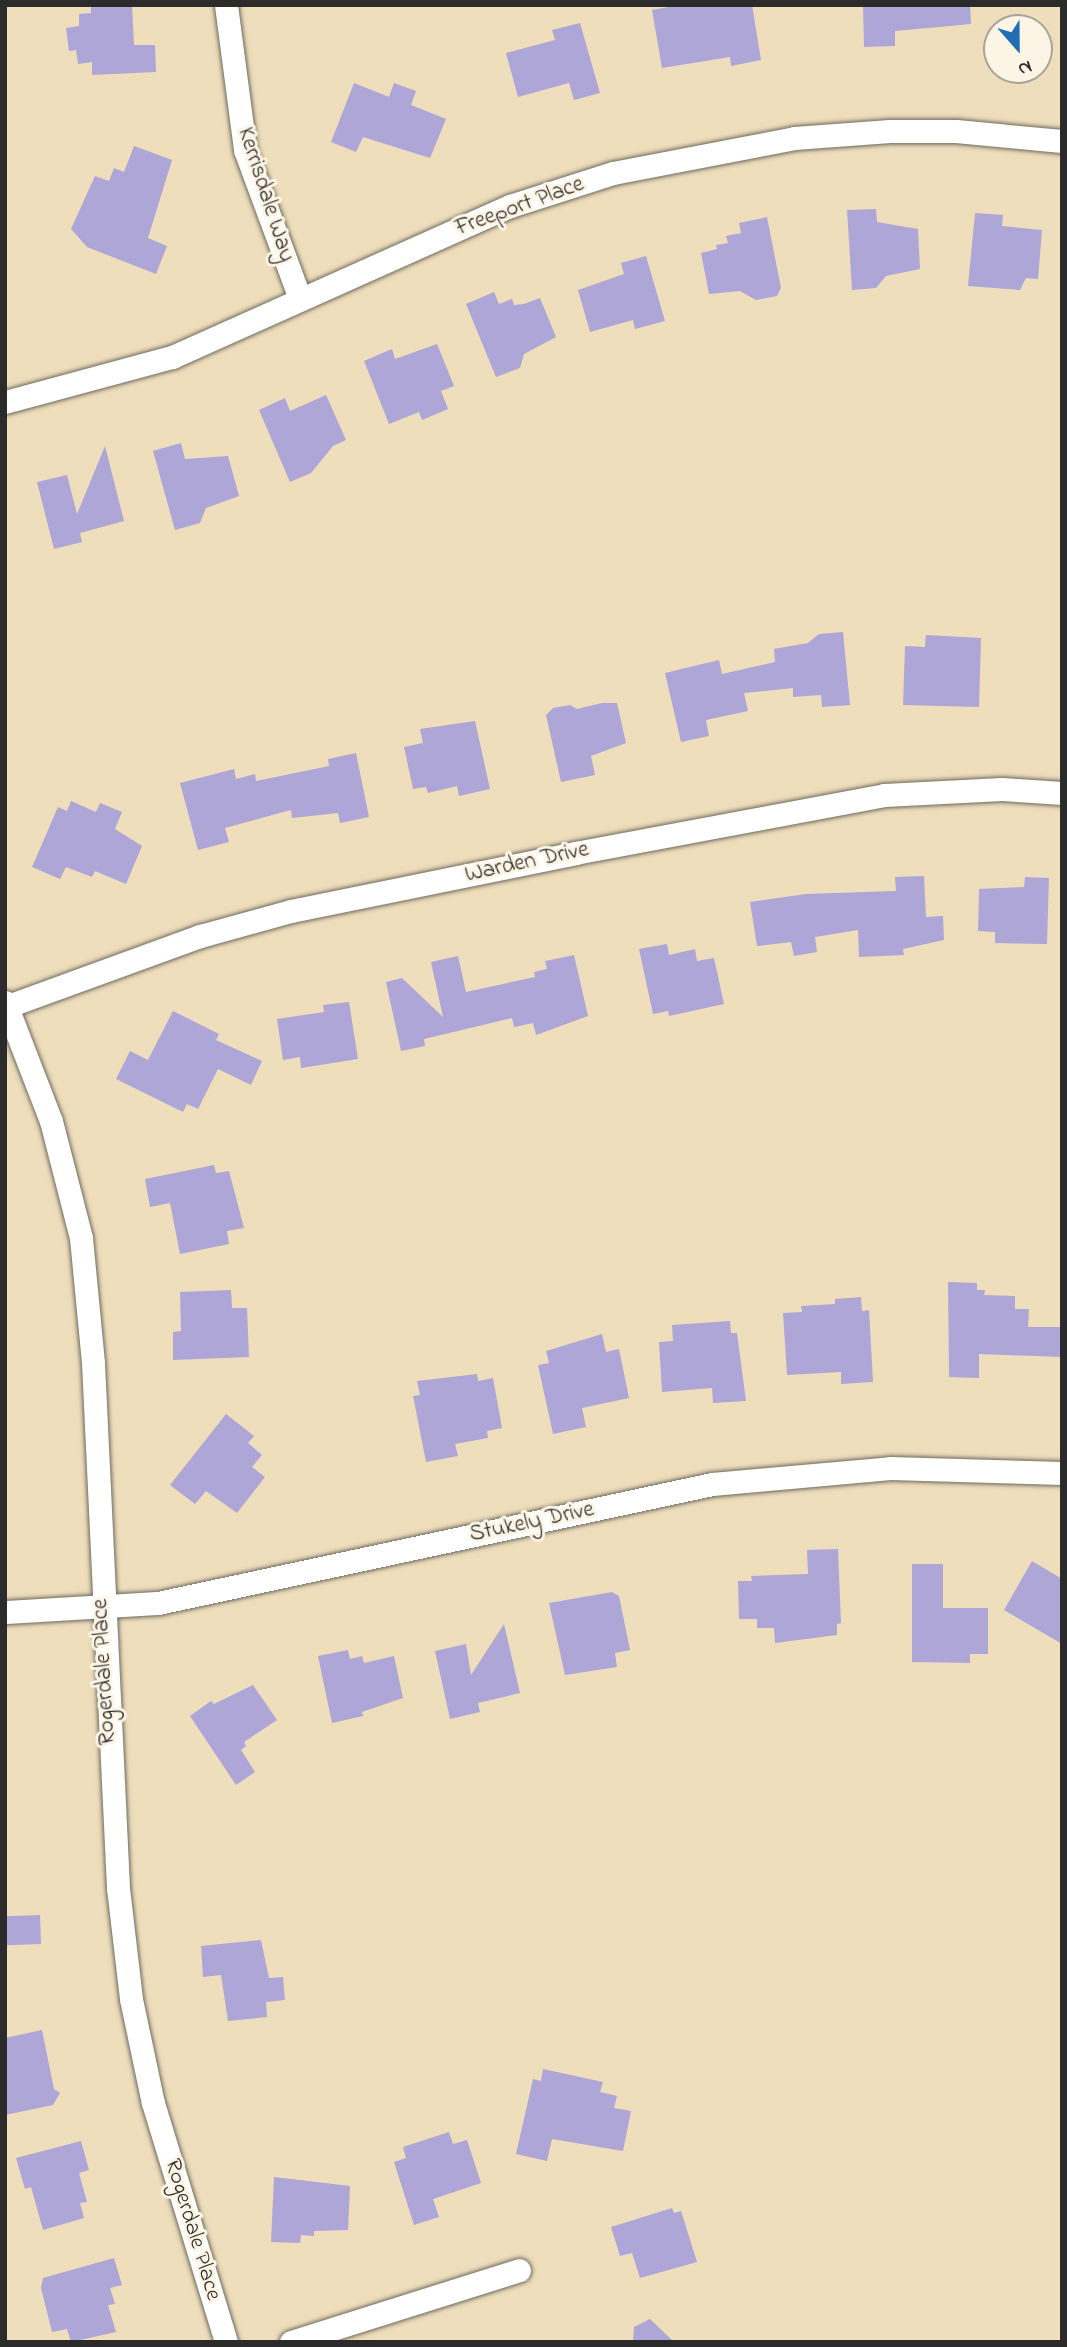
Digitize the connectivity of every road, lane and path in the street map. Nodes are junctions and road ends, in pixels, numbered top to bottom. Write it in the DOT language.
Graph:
graph roads {
  1 [pos="226,5"];
  2 [pos="1062,141"];
  3 [pos="300,299"];
  4 [pos="5,402"];
  5 [pos="1062,793"];
  6 [pos="6,1005"];
  7 [pos="1062,1473"];
  8 [pos="101,1607"];
  9 [pos="5,1612"];
  10 [pos="519,2270"];
  11 [pos="226,2342"];
  12 [pos="291,2342"];
  1 -- 3 [label="street, Kerrisdale Way"];
  2 -- 3 [label="street, Freeport Place"];
  3 -- 4 [label="street, Freeport Place"];
  5 -- 6 [label="street, Warden Drive"];
  6 -- 8 [label="street, Rogerdale Place"];
  7 -- 8 [label="street, Stukely Drive"];
  8 -- 9 [label="street, Stukely Drive"];
  8 -- 11 [label="street, Rogerdale Place"];
  10 -- 12 [label="street"];
}
